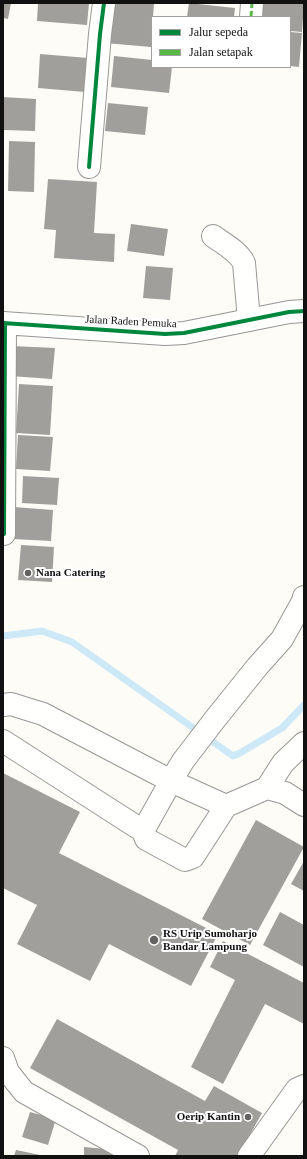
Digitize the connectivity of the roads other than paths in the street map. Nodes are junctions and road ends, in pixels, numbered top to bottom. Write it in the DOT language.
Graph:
graph roads {
  1 [pos="104,3"];
  2 [pos="252,3"];
  3 [pos="251,16"];
  4 [pos="89,166"];
  5 [pos="213,236"];
  6 [pos="304,311"];
  7 [pos="249,320"];
  8 [pos="4,323"];
  9 [pos="4,534"];
  10 [pos="304,597"];
  11 [pos="3,706"];
  12 [pos="3,741"];
  13 [pos="304,743"];
  14 [pos="171,781"];
  15 [pos="267,788"];
  16 [pos="304,805"];
  17 [pos="226,806"];
  18 [pos="143,831"];
  19 [pos="3,1058"];
  20 [pos="304,1086"];
  21 [pos="138,1156"];
  22 [pos="249,1156"];
  1 -- 4 [label="street"];
  2 -- 3 [label="street"];
  5 -- 7 [label="street"];
  6 -- 7 [label="street, Jalan Raden Pemuka"];
  7 -- 8 [label="street, Jalan Raden Pemuka"];
  8 -- 9 [label="street"];
  10 -- 14 [label="street"];
  11 -- 14 [label="street"];
  12 -- 18 [label="street"];
  13 -- 15 [label="street"];
  14 -- 17 [label="street"];
  14 -- 18 [label="street"];
  15 -- 16 [label="street"];
  15 -- 17 [label="street"];
  17 -- 18 [label="street"];
  19 -- 21 [label="street"];
  20 -- 22 [label="street"];
}
